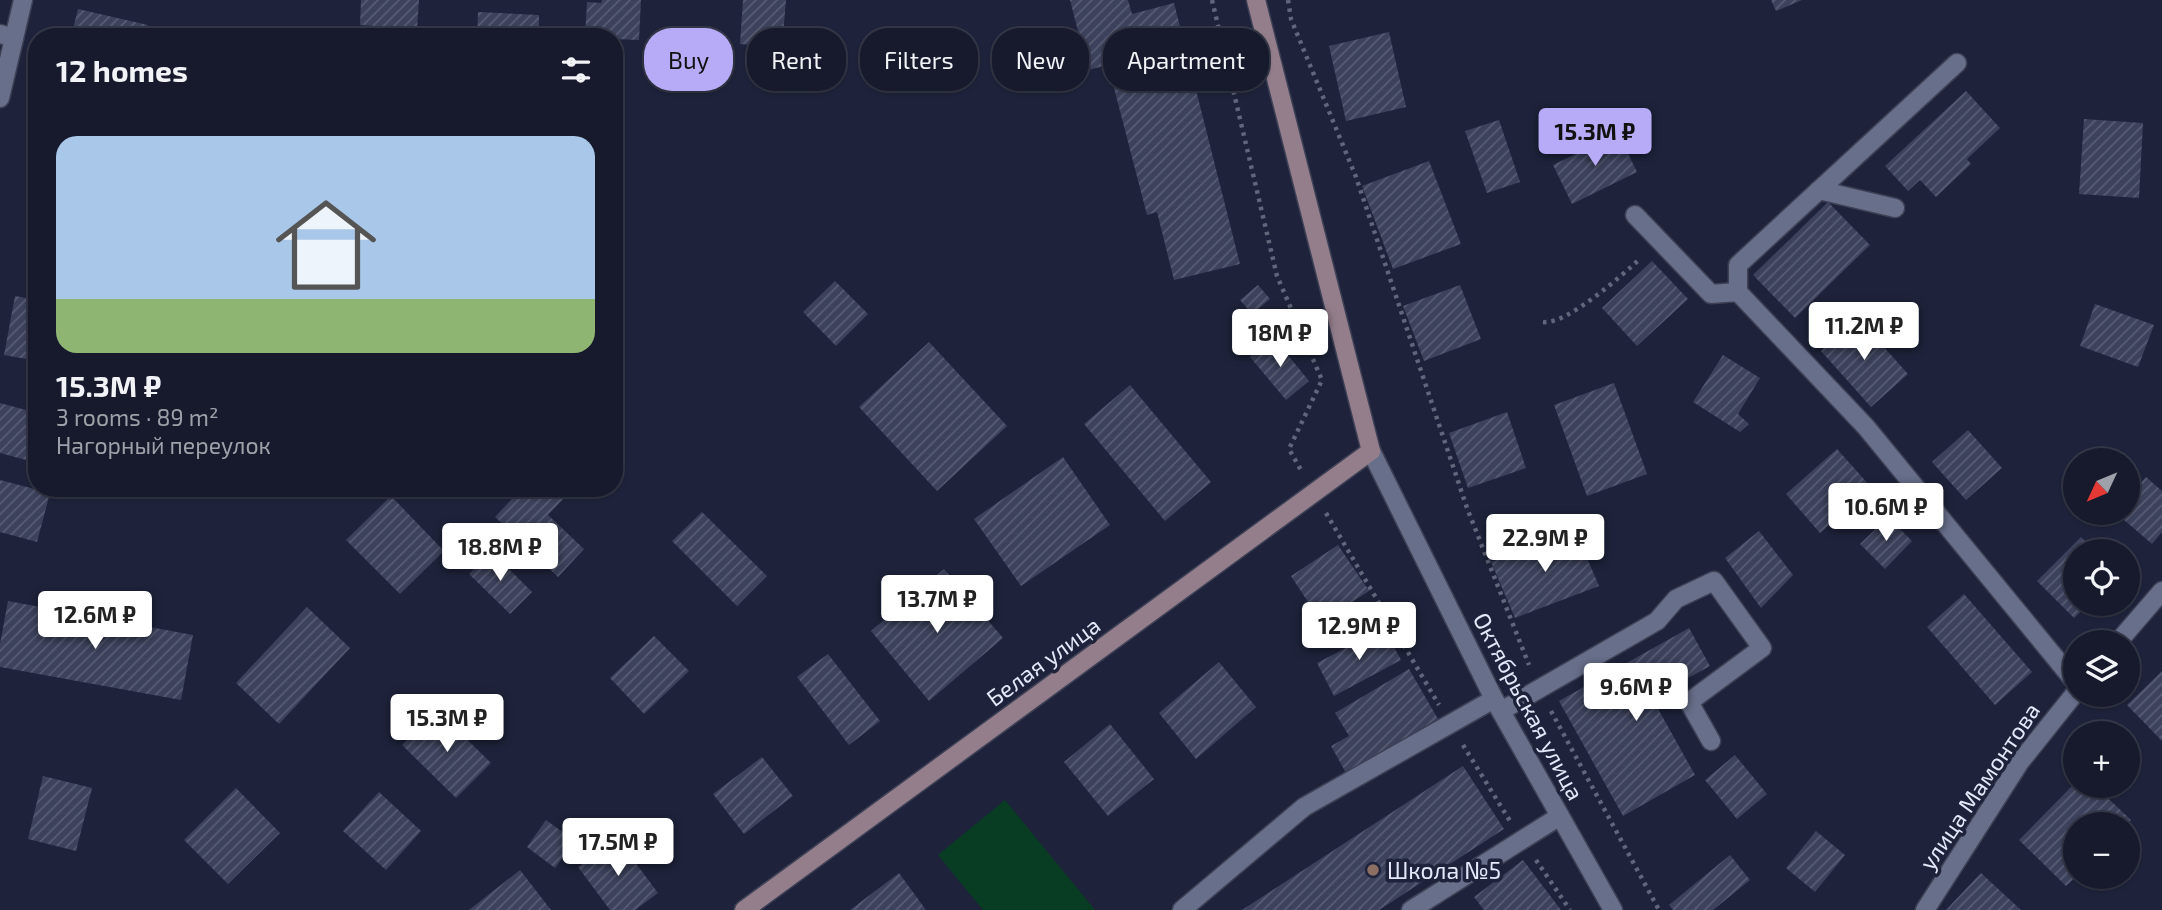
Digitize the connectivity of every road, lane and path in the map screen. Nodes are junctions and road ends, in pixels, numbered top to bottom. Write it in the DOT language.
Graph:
graph roads {
  1 [pos="23,0"];
  2 [pos="1212,0"];
  3 [pos="1256,0"];
  4 [pos="1288,0"];
  5 [pos="7,36"];
  6 [pos="1957,63"];
  7 [pos="0,98"];
  8 [pos="1819,190"];
  9 [pos="1895,208"];
  10 [pos="1635,215"];
  11 [pos="1660,242"];
  12 [pos="1738,292"];
  13 [pos="1543,322"];
  14 [pos="1371,451"];
  15 [pos="1314,493"];
  16 [pos="2162,591"];
  17 [pos="2128,630"];
  18 [pos="2063,667"];
  19 [pos="1539,689"];
  20 [pos="1498,705"];
  21 [pos="2064,707"];
  22 [pos="1711,741"];
  23 [pos="1560,816"];
  24 [pos="744,910"];
  25 [pos="1182,910"];
  26 [pos="1411,910"];
  27 [pos="1613,910"];
  28 [pos="1659,910"];
  29 [pos="1925,910"];
  1 -- 5 [label="street"];
  2 -- 15 [label="path"];
  3 -- 14 [label="street, Октябрьская улица"];
  4 -- 19 [label="path"];
  5 -- 7 [label="street"];
  6 -- 8 [label="street"];
  8 -- 9 [label="street"];
  8 -- 12 [label="street"];
  10 -- 11 [label="street"];
  11 -- 12 [label="street"];
  11 -- 13 [label="path"];
  12 -- 18 [label="street"];
  14 -- 15 [label="street, Белая улица"];
  14 -- 20 [label="street, Октябрьская улица"];
  15 -- 24 [label="street, Белая улица"];
  16 -- 17 [label="street"];
  19 -- 20 [label="street"];
  19 -- 22 [label="street"];
  19 -- 28 [label="path"];
  20 -- 23 [label="street, Октябрьская улица"];
  20 -- 25 [label="street"];
  21 -- 29 [label="street, улица Мамонтова"];
  23 -- 26 [label="street"];
  23 -- 27 [label="street, Октябрьская улица"];
}
